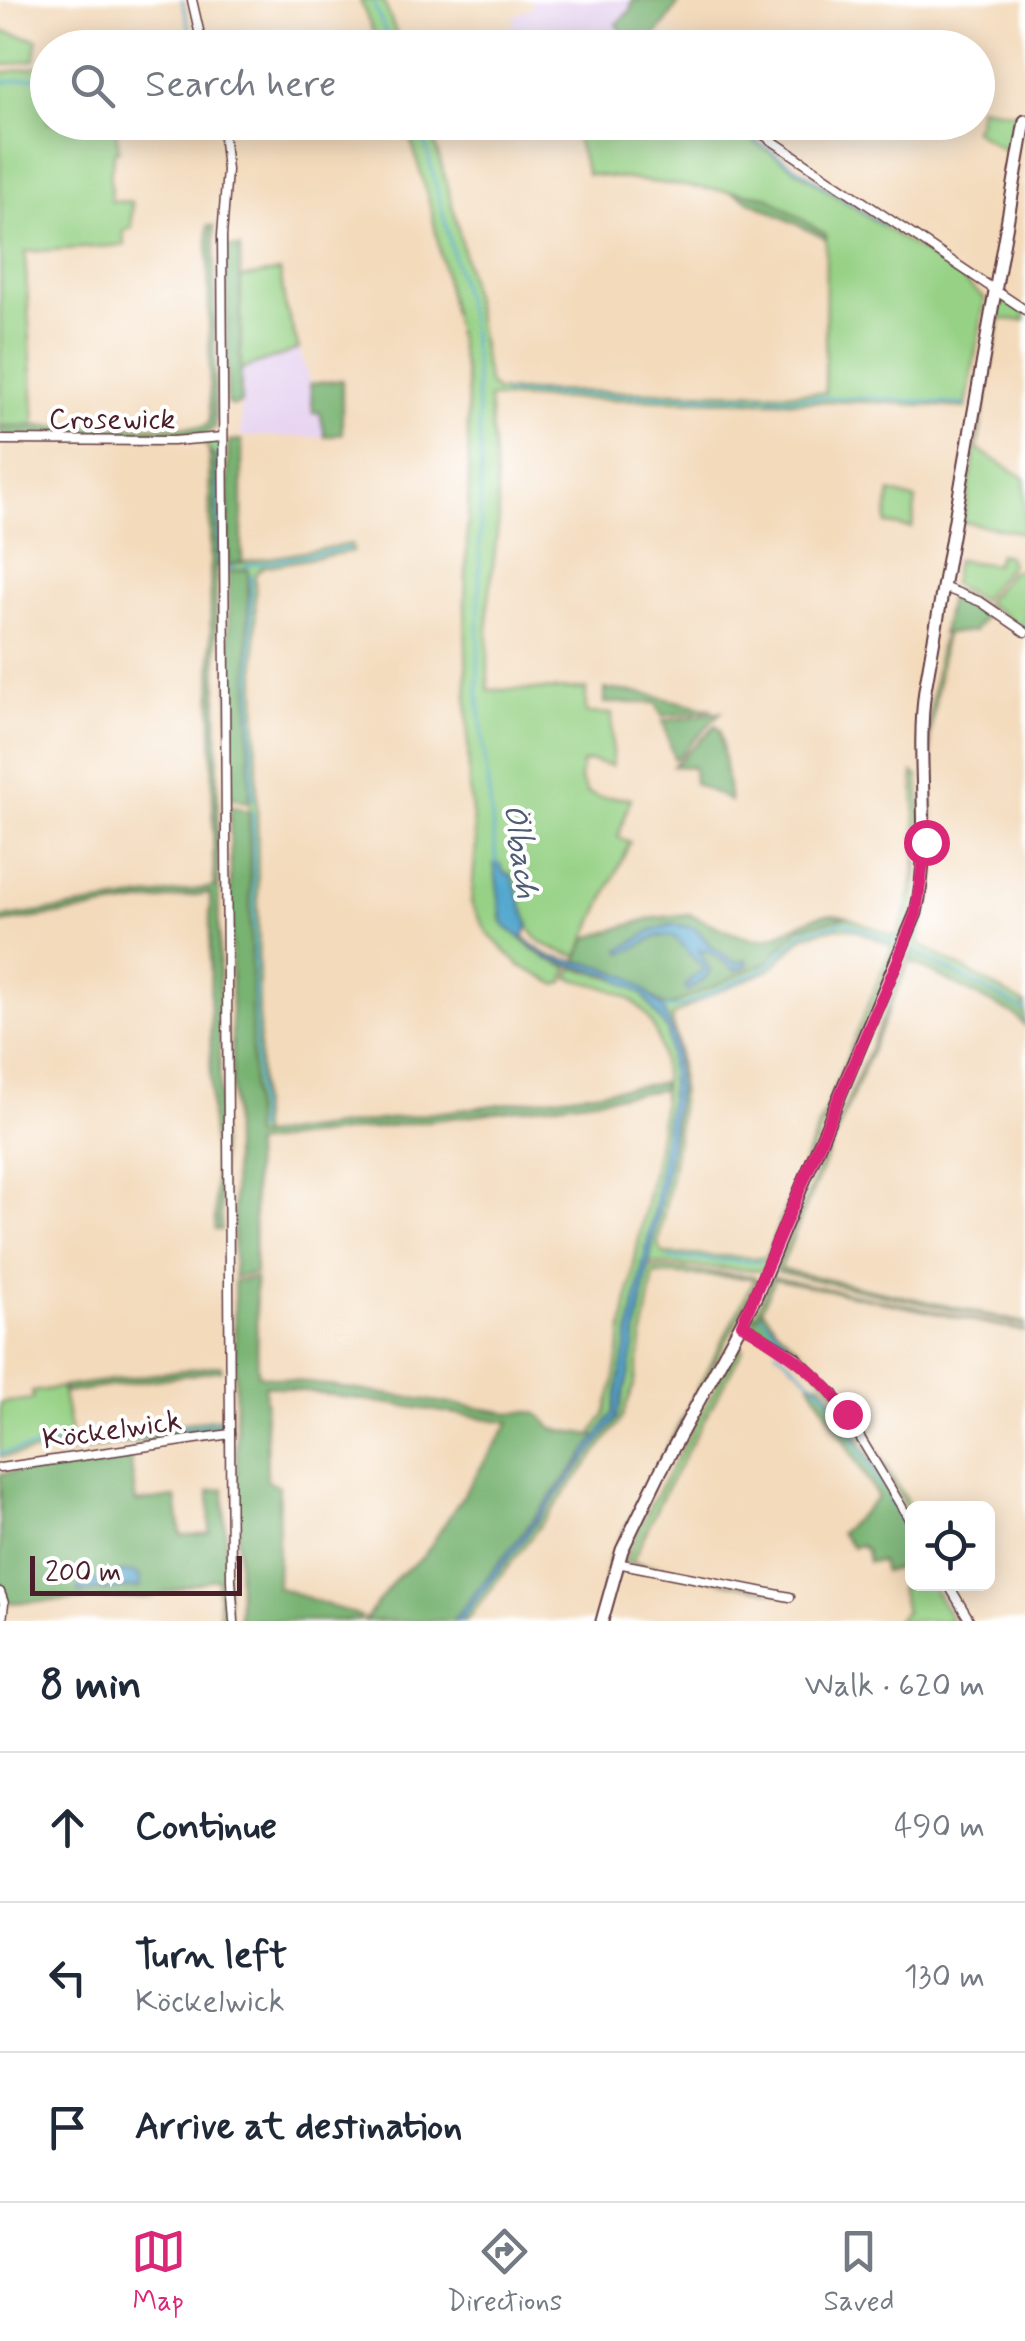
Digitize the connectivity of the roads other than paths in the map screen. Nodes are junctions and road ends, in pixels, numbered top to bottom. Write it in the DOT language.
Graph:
graph roads {
  1 [pos="192,0"];
  2 [pos="200,30"];
  3 [pos="1025,122"];
  4 [pos="224,140"];
  5 [pos="770,140"];
  6 [pos="995,293"];
  7 [pos="1025,310"];
  8 [pos="224,437"];
  9 [pos="0,440"];
  10 [pos="943,587"];
  11 [pos="1025,632"];
  12 [pos="742,1324"];
  13 [pos="230,1434"];
  14 [pos="0,1468"];
  15 [pos="905,1512"];
  16 [pos="618,1563"];
  17 [pos="952,1591"];
  18 [pos="0,1592"];
  19 [pos="790,1596"];
  20 [pos="2,1621"];
  21 [pos="234,1621"];
  22 [pos="602,1621"];
  23 [pos="970,1621"];
  1 -- 2 [label="street"];
  3 -- 6 [label="main road"];
  4 -- 8 [label="street"];
  5 -- 6 [label="street"];
  6 -- 7 [label="street"];
  6 -- 10 [label="main road"];
  8 -- 9 [label="street, Crosewick"];
  8 -- 13 [label="street"];
  10 -- 11 [label="street"];
  10 -- 12 [label="main road"];
  12 -- 15 [label="street"];
  12 -- 16 [label="main road"];
  13 -- 14 [label="street, Köckelwick"];
  13 -- 21 [label="street"];
  16 -- 19 [label="street"];
  16 -- 22 [label="main road"];
  17 -- 23 [label="street"];
  18 -- 20 [label="street"];
}
